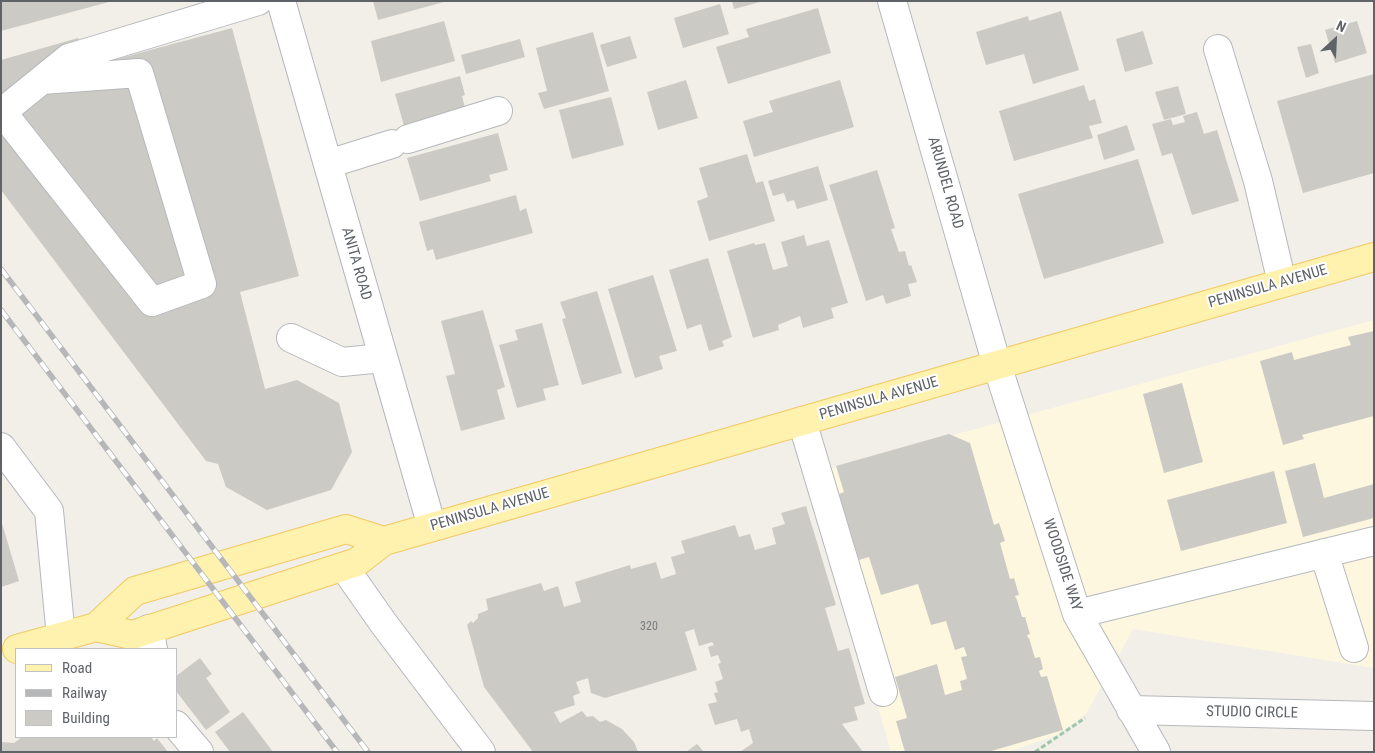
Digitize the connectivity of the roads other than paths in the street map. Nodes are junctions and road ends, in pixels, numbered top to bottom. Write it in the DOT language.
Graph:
graph roads {
  1 [pos="258,1"];
  2 [pos="281,1"];
  3 [pos="892,1"];
  4 [pos="1218,49"];
  5 [pos="42,80"];
  6 [pos="498,112"];
  7 [pos="328,164"];
  8 [pos="1374,257"];
  9 [pos="1282,283"];
  10 [pos="291,338"];
  11 [pos="383,358"];
  12 [pos="997,365"];
  13 [pos="802,421"];
  14 [pos="1,447"];
  15 [pos="432,527"];
  16 [pos="384,541"];
  17 [pos="1374,541"];
  18 [pos="1324,553"];
  19 [pos="344,567"];
  20 [pos="1077,614"];
  21 [pos="96,627"];
  22 [pos="61,637"];
  23 [pos="151,639"];
  24 [pos="21,648"];
  25 [pos="1354,648"];
  26 [pos="15,650"];
  27 [pos="1,654"];
  28 [pos="883,692"];
  29 [pos="1131,710"];
  30 [pos="1374,716"];
  31 [pos="178,727"];
  32 [pos="199,752"];
  33 [pos="481,752"];
  34 [pos="1156,752"];
  1 -- 5 [label="street"];
  2 -- 7 [label="street, ANITA ROAD"];
  3 -- 12 [label="street, ARUNDEL ROAD"];
  4 -- 9 [label="street"];
  5 -- 5 [label="street"];
  6 -- 7 [label="street"];
  7 -- 11 [label="street, ANITA ROAD"];
  8 -- 9 [label="main road, PENINSULA AVENUE"];
  9 -- 12 [label="main road, PENINSULA AVENUE"];
  10 -- 11 [label="street"];
  11 -- 15 [label="street, ANITA ROAD"];
  12 -- 13 [label="main road, PENINSULA AVENUE"];
  12 -- 20 [label="street, WOODSIDE WAY"];
  13 -- 15 [label="main road, PENINSULA AVENUE"];
  13 -- 28 [label="street"];
  14 -- 22 [label="street"];
  15 -- 16 [label="main road, PENINSULA AVENUE"];
  16 -- 19 [label="main road, PENINSULA AVENUE"];
  16 -- 21 [label="main road, PENINSULA AVENUE"];
  17 -- 18 [label="street"];
  18 -- 20 [label="street"];
  18 -- 25 [label="street"];
  19 -- 23 [label="main road, PENINSULA AVENUE"];
  19 -- 33 [label="street"];
  20 -- 29 [label="street, WOODSIDE WAY"];
  21 -- 22 [label="main road, PENINSULA AVENUE"];
  21 -- 23 [label="main road, PENINSULA AVENUE"];
  22 -- 24 [label="main road, PENINSULA AVENUE"];
  26 -- 27 [label="main road, PENINSULA AVENUE"];
  29 -- 30 [label="street, STUDIO CIRCLE"];
  29 -- 34 [label="street, WOODSIDE WAY"];
  31 -- 32 [label="street"];
}
